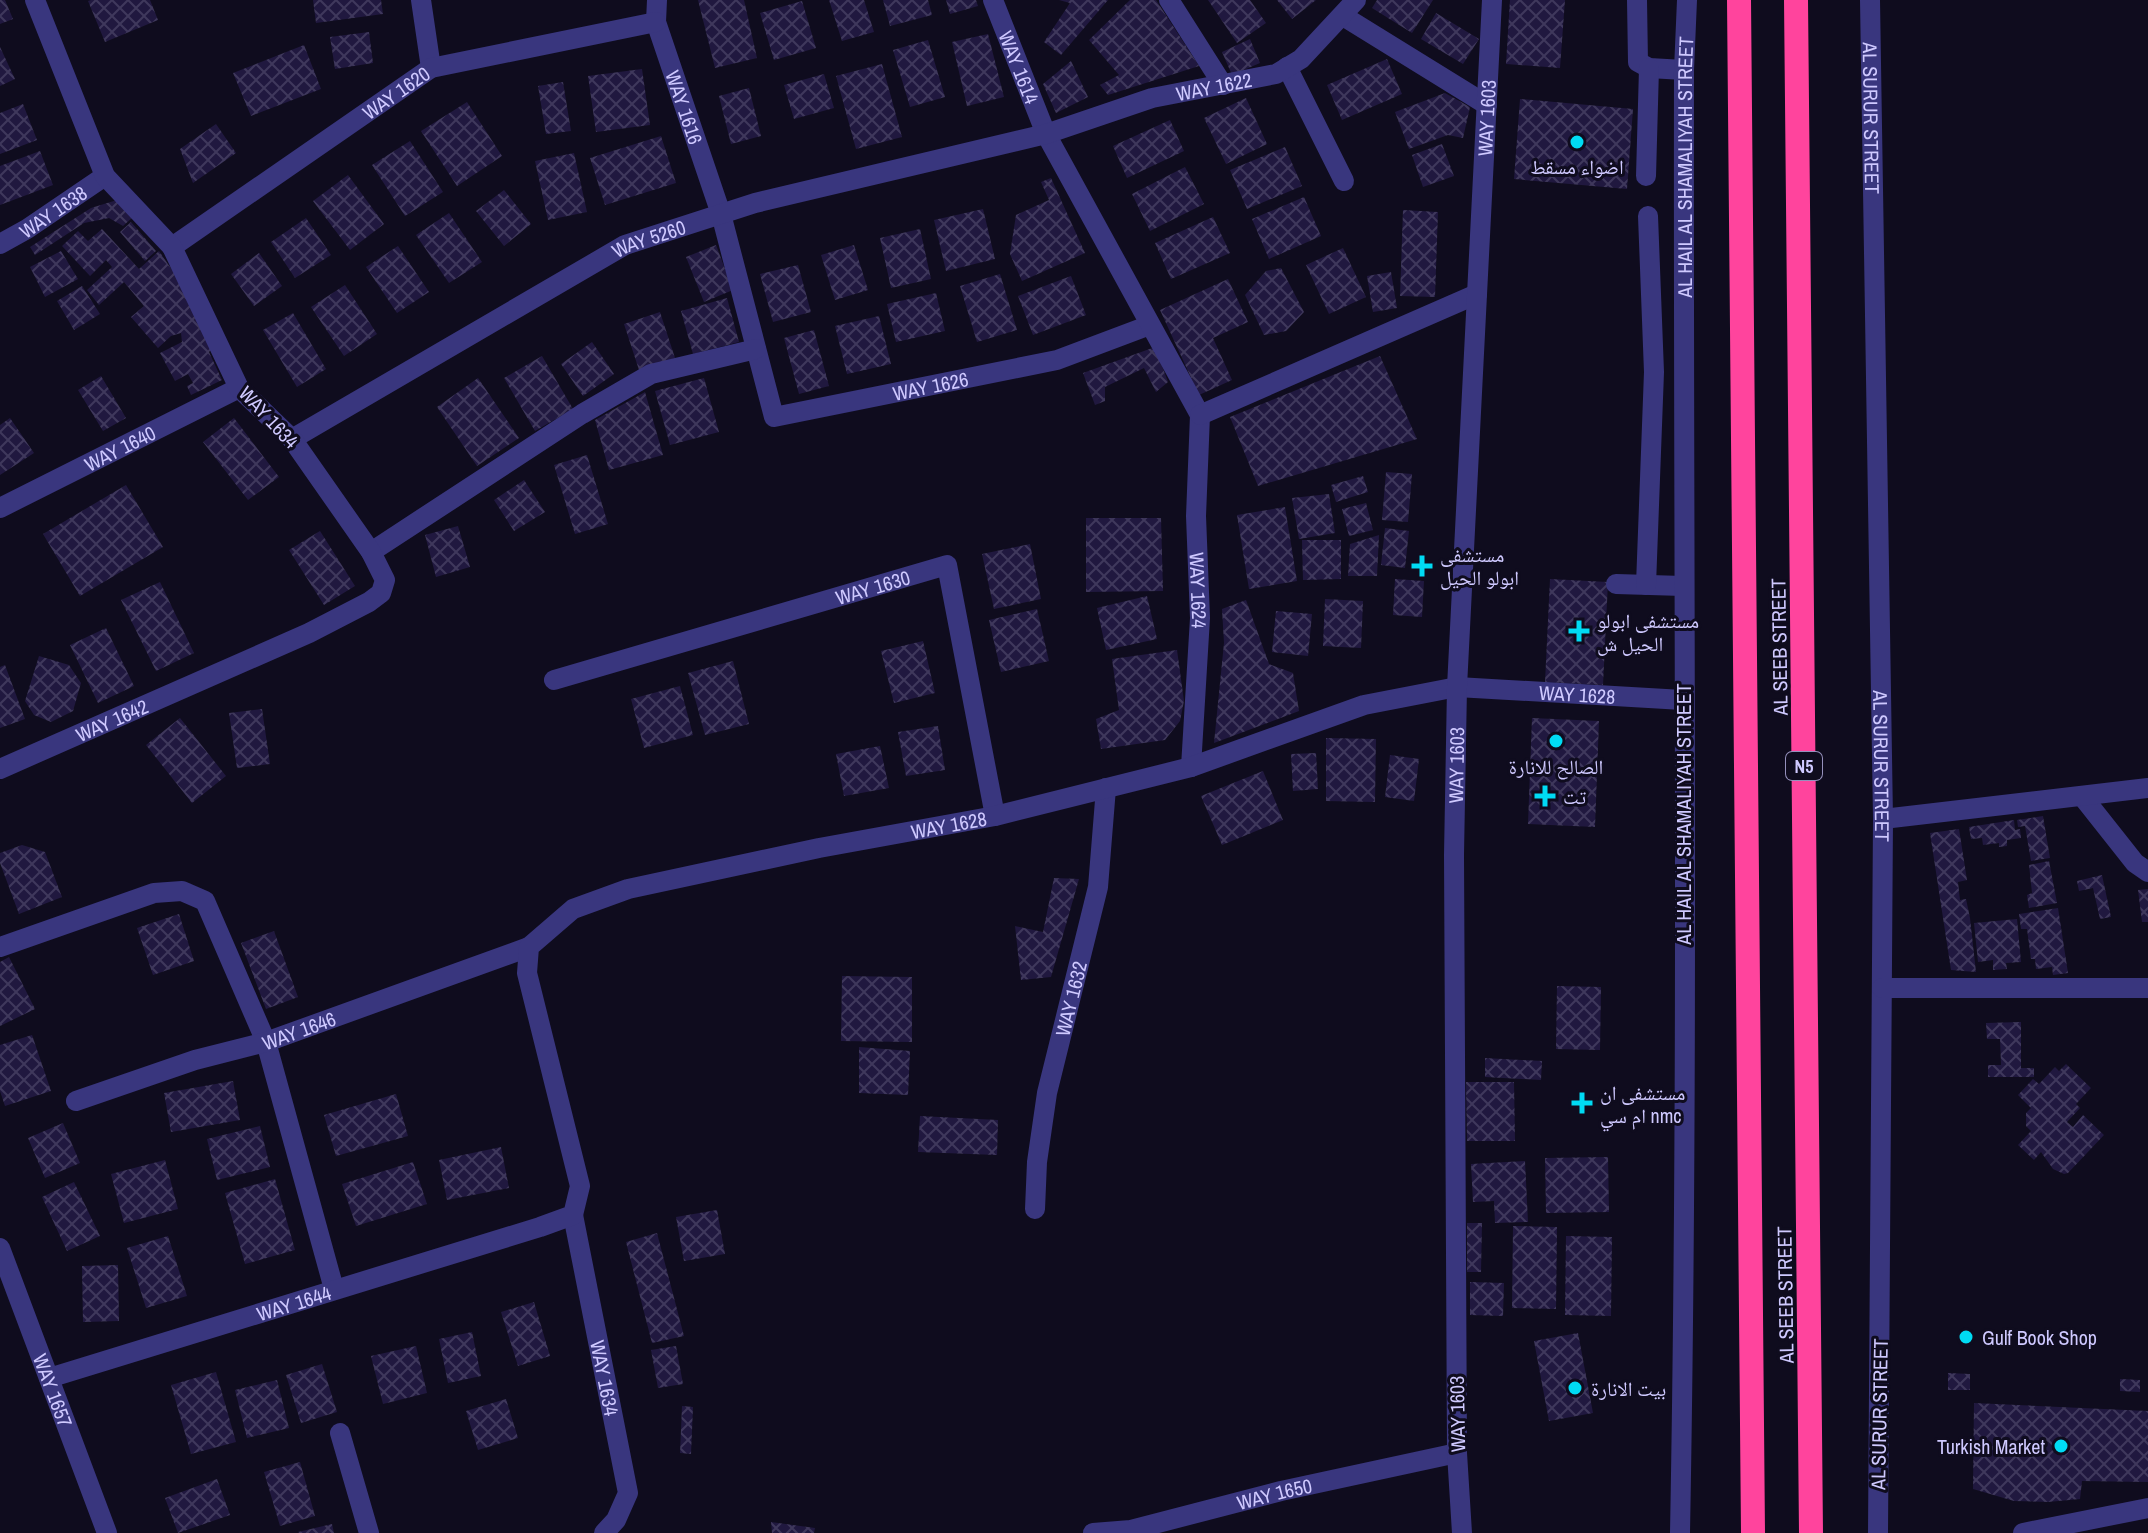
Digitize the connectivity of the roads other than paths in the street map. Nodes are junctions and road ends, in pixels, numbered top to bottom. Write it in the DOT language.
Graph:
graph roads {
  1 [pos="35,0"];
  2 [pos="421,0"];
  3 [pos="657,0"];
  4 [pos="993,0"];
  5 [pos="1169,0"];
  6 [pos="1356,0"];
  7 [pos="1492,0"];
  8 [pos="1637,0"];
  9 [pos="1687,0"];
  10 [pos="1739,0"];
  11 [pos="1796,0"];
  12 [pos="1870,0"];
  13 [pos="1343,16"];
  14 [pos="656,22"];
  15 [pos="1287,67"];
  16 [pos="431,68"];
  17 [pos="1649,68"];
  18 [pos="1684,70"];
  19 [pos="1223,85"];
  20 [pos="1487,105"];
  21 [pos="1046,134"];
  22 [pos="105,176"];
  23 [pos="1646,176"];
  24 [pos="1344,181"];
  25 [pos="721,214"];
  26 [pos="1648,216"];
  27 [pos="0,244"];
  28 [pos="172,247"];
  29 [pos="1477,294"];
  30 [pos="1150,325"];
  31 [pos="756,349"];
  32 [pos="1654,372"];
  33 [pos="1683,374"];
  34 [pos="239,388"];
  35 [pos="1200,415"];
  36 [pos="292,439"];
  37 [pos="0,508"];
  38 [pos="371,552"];
  39 [pos="1616,584"];
  40 [pos="1646,585"];
  41 [pos="1683,586"];
  42 [pos="224,669"];
  43 [pos="554,680"];
  44 [pos="1457,687"];
  45 [pos="1683,700"];
  46 [pos="1191,767"];
  47 [pos="0,769"];
  48 [pos="1106,788"];
  49 [pos="2148,788"];
  50 [pos="2082,796"];
  51 [pos="995,816"];
  52 [pos="1883,819"];
  53 [pos="2148,872"];
  54 [pos="0,947"];
  55 [pos="529,947"];
  56 [pos="1882,988"];
  57 [pos="2148,988"];
  58 [pos="266,1042"];
  59 [pos="76,1101"];
  60 [pos="1035,1209"];
  61 [pos="573,1215"];
  62 [pos="0,1248"];
  63 [pos="334,1289"];
  64 [pos="49,1378"];
  65 [pos="340,1433"];
  66 [pos="1457,1453"];
  67 [pos="2148,1508"];
  68 [pos="107,1533"];
  69 [pos="369,1533"];
  70 [pos="604,1533"];
  71 [pos="1093,1533"];
  72 [pos="1462,1533"];
  73 [pos="1680,1533"];
  74 [pos="1753,1533"];
  75 [pos="1811,1533"];
  76 [pos="1878,1533"];
  77 [pos="2023,1533"];
  1 -- 22 [label="street, WAY 1634"];
  2 -- 16 [label="street"];
  3 -- 14 [label="street, WAY 1616"];
  4 -- 21 [label="street, WAY 1614"];
  5 -- 19 [label="street"];
  6 -- 13 [label="street, WAY 1622"];
  7 -- 20 [label="street, WAY 1603"];
  8 -- 17 [label="street"];
  9 -- 18 [label="street, AL HAIL AL SHAMALIYAH STREET"];
  10 -- 74 [label="highway, AL SEEB STREET"];
  11 -- 75 [label="highway, AL SEEB STREET / N5"];
  12 -- 52 [label="street, AL SURUR STREET"];
  13 -- 15 [label="street, WAY 1622"];
  13 -- 20 [label="street"];
  14 -- 16 [label="street, WAY 1620"];
  14 -- 25 [label="street, WAY 1616"];
  15 -- 19 [label="street, WAY 1622"];
  15 -- 24 [label="street"];
  16 -- 28 [label="street, WAY 1620"];
  17 -- 18 [label="street"];
  17 -- 23 [label="street"];
  18 -- 33 [label="street, AL HAIL AL SHAMALIYAH STREET"];
  19 -- 21 [label="street, WAY 1622"];
  20 -- 29 [label="street, WAY 1603"];
  21 -- 25 [label="street, WAY 5260"];
  21 -- 30 [label="street, WAY 1624"];
  22 -- 27 [label="street, WAY 1638"];
  22 -- 28 [label="street, WAY 1634"];
  25 -- 31 [label="street, WAY 1626"];
  25 -- 36 [label="street, WAY 5260"];
  26 -- 32 [label="street"];
  28 -- 34 [label="street, WAY 1634"];
  29 -- 35 [label="street"];
  29 -- 44 [label="street, WAY 1603"];
  30 -- 31 [label="street, WAY 1626"];
  30 -- 35 [label="street, WAY 1624"];
  31 -- 38 [label="street"];
  32 -- 33 [label="street"];
  32 -- 40 [label="street"];
  33 -- 41 [label="street, AL HAIL AL SHAMALIYAH STREET"];
  34 -- 36 [label="street, WAY 1634"];
  34 -- 37 [label="street, WAY 1640"];
  35 -- 46 [label="street, WAY 1624"];
  36 -- 38 [label="street, WAY 1634"];
  38 -- 42 [label="street, WAY 1634"];
  39 -- 40 [label="street"];
  40 -- 41 [label="street"];
  41 -- 45 [label="street, AL HAIL AL SHAMALIYAH STREET"];
  42 -- 47 [label="street, WAY 1642"];
  43 -- 51 [label="street, WAY 1630"];
  44 -- 45 [label="street, WAY 1628"];
  44 -- 46 [label="street, WAY 1628"];
  44 -- 66 [label="street, WAY 1603"];
  45 -- 73 [label="street, AL HAIL AL SHAMALIYAH STREET"];
  46 -- 48 [label="street, WAY 1628"];
  48 -- 51 [label="street, WAY 1628"];
  48 -- 60 [label="street, WAY 1632"];
  49 -- 50 [label="street"];
  50 -- 52 [label="street"];
  50 -- 53 [label="street"];
  51 -- 55 [label="street, WAY 1628"];
  52 -- 56 [label="street, AL SURUR STREET"];
  54 -- 58 [label="street"];
  55 -- 58 [label="street, WAY 1646"];
  55 -- 61 [label="street"];
  56 -- 57 [label="street"];
  56 -- 76 [label="street, AL SURUR STREET"];
  58 -- 59 [label="street"];
  58 -- 63 [label="street, WAY 1646"];
  61 -- 63 [label="street, WAY 1644"];
  61 -- 70 [label="street, WAY 1634"];
  62 -- 64 [label="street, WAY 1657"];
  63 -- 64 [label="street, WAY 1644"];
  64 -- 68 [label="street, WAY 1657"];
  65 -- 69 [label="street"];
  66 -- 71 [label="street, WAY 1650"];
  66 -- 72 [label="street, WAY 1603"];
  67 -- 77 [label="street"];
}
